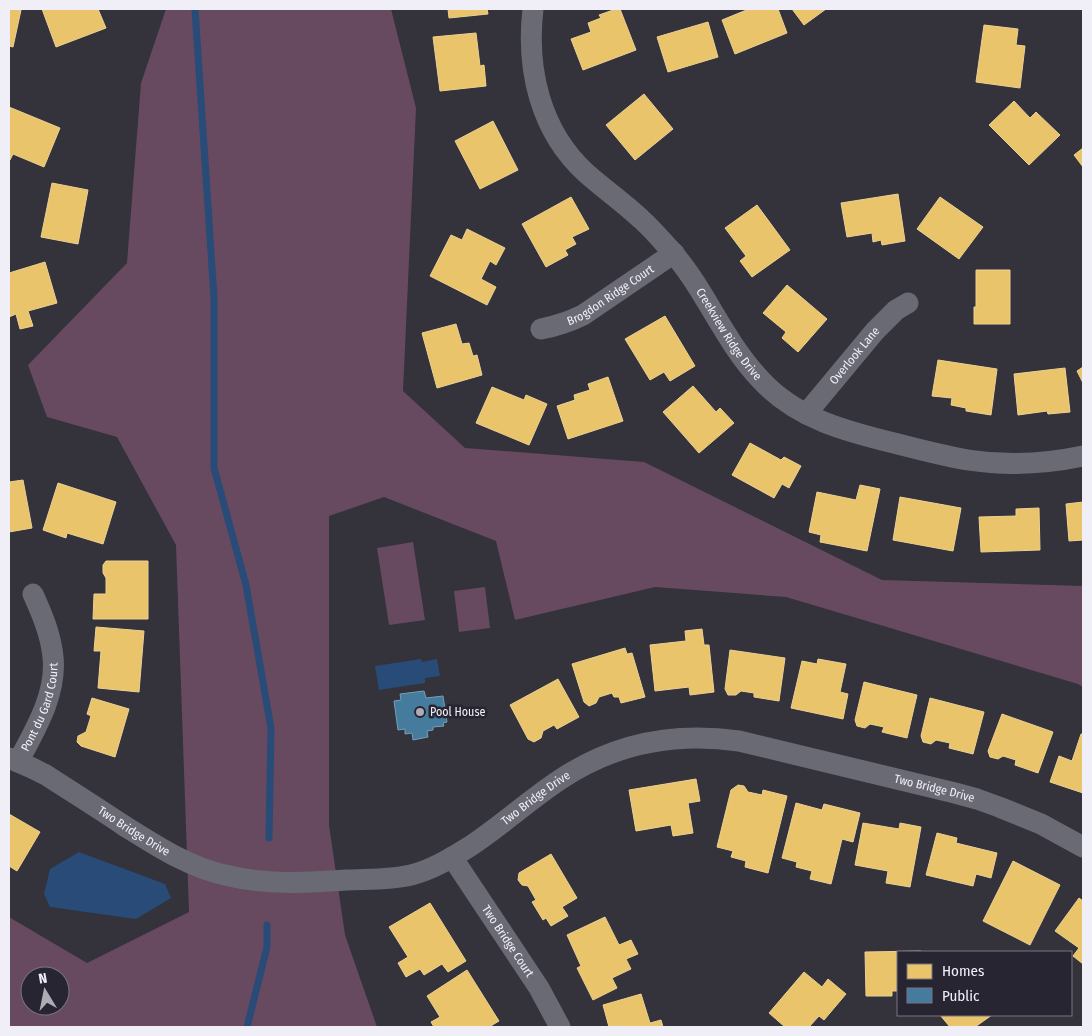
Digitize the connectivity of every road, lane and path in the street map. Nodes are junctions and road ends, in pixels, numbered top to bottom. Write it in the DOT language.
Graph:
graph roads {
  1 [pos="533,9"];
  2 [pos="674,253"];
  3 [pos="908,303"];
  4 [pos="541,329"];
  5 [pos="806,414"];
  6 [pos="1083,456"];
  7 [pos="33,594"];
  8 [pos="14,760"];
  9 [pos="1083,847"];
  10 [pos="452,857"];
  11 [pos="560,1027"];
  1 -- 2 [label="street, Creekview Ridge Drive"];
  2 -- 4 [label="street, Brogdon Ridge Court"];
  2 -- 5 [label="street, Creekview Ridge Drive"];
  3 -- 5 [label="street, Overlook Lane"];
  5 -- 6 [label="street, Creekview Ridge Drive"];
  7 -- 8 [label="street, Pont du Gard Court"];
  8 -- 10 [label="street, Two Bridge Drive"];
  9 -- 10 [label="street, Two Bridge Drive"];
  10 -- 11 [label="street, Two Bridge Court"];
}
